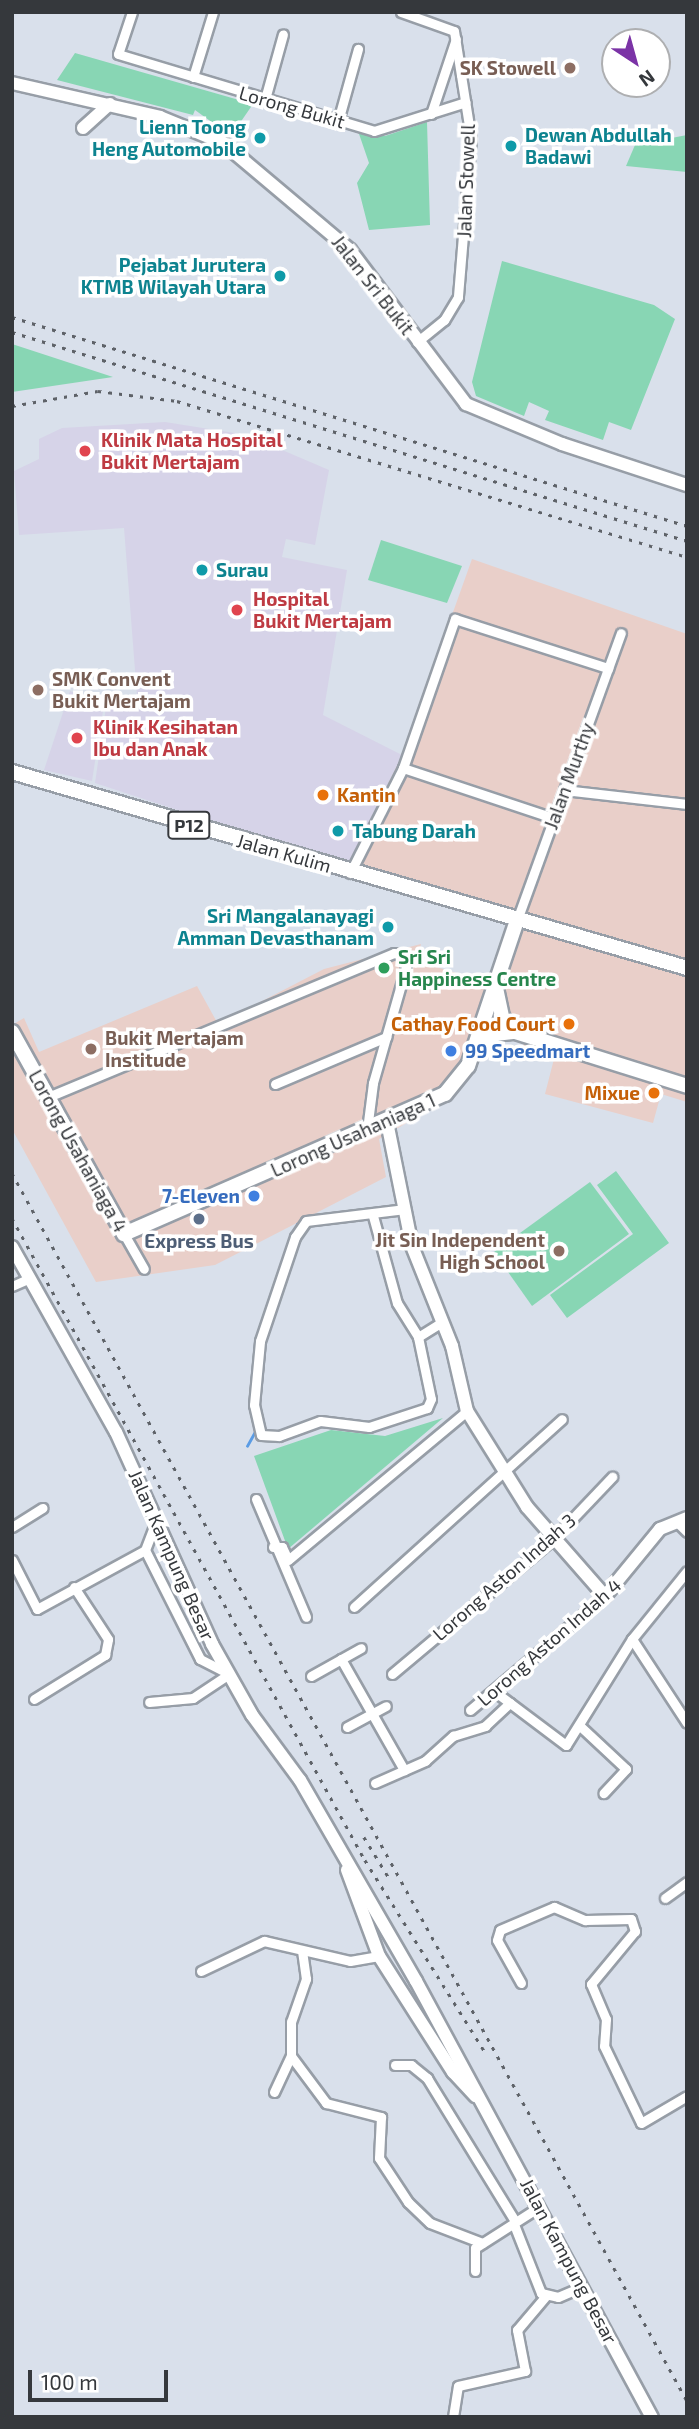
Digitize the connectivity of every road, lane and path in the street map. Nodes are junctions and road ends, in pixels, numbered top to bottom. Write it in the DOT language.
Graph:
graph roads {
  1 [pos="132,12"];
  2 [pos="213,12"];
  3 [pos="401,12"];
  4 [pos="434,16"];
  5 [pos="283,34"];
  6 [pos="456,38"];
  7 [pos="358,49"];
  8 [pos="193,77"];
  9 [pos="12,83"];
  10 [pos="265,99"];
  11 [pos="466,102"];
  12 [pos="110,104"];
  13 [pos="431,114"];
  14 [pos="338,121"];
  15 [pos="83,128"];
  16 [pos="417,342"];
  17 [pos="687,485"];
  18 [pos="621,633"];
  19 [pos="608,668"];
  20 [pos="403,768"];
  21 [pos="12,772"];
  22 [pos="12,778"];
  23 [pos="28,778"];
  24 [pos="564,790"];
  25 [pos="687,803"];
  26 [pos="553,818"];
  27 [pos="350,873"];
  28 [pos="517,920"];
  29 [pos="687,968"];
  30 [pos="496,980"];
  31 [pos="12,1032"];
  32 [pos="515,1032"];
  33 [pos="386,1037"];
  34 [pos="471,1054"];
  35 [pos="275,1084"];
  36 [pos="687,1086"];
  37 [pos="48,1097"];
  38 [pos="387,1122"];
  39 [pos="367,1130"];
  40 [pos="405,1209"];
  41 [pos="373,1216"];
  42 [pos="124,1234"];
  43 [pos="12,1247"];
  44 [pos="144,1269"];
  45 [pos="30,1278"];
  46 [pos="12,1286"];
  47 [pos="440,1323"];
  48 [pos="418,1337"];
  49 [pos="467,1411"];
  50 [pos="562,1419"];
  51 [pos="506,1475"];
  52 [pos="612,1477"];
  53 [pos="256,1499"];
  54 [pos="42,1508"];
  55 [pos="682,1520"];
  56 [pos="156,1521"];
  57 [pos="12,1527"];
  58 [pos="687,1532"];
  59 [pos="553,1539"];
  60 [pos="273,1547"];
  61 [pos="145,1550"];
  62 [pos="12,1560"];
  63 [pos="687,1571"];
  64 [pos="74,1587"];
  65 [pos="605,1596"];
  66 [pos="354,1607"];
  67 [pos="306,1617"];
  68 [pos="632,1639"];
  69 [pos="360,1648"];
  70 [pos="341,1659"];
  71 [pos="229,1674"];
  72 [pos="392,1674"];
  73 [pos="311,1676"];
  74 [pos="494,1691"];
  75 [pos="34,1699"];
  76 [pos="149,1702"];
  77 [pos="510,1703"];
  78 [pos="386,1706"];
  79 [pos="470,1710"];
  80 [pos="371,1714"];
  81 [pos="687,1723"];
  82 [pos="580,1726"];
  83 [pos="347,1727"];
  84 [pos="404,1770"];
  85 [pos="375,1783"];
  86 [pos="604,1794"];
  87 [pos="344,1857"];
  88 [pos="687,1882"];
  89 [pos="665,1898"];
  90 [pos="302,1951"];
  91 [pos="380,1956"];
  92 [pos="201,1971"];
  93 [pos="521,1983"];
  94 [pos="291,2056"];
  95 [pos="395,2065"];
  96 [pos="274,2092"];
  97 [pos="687,2096"];
  98 [pos="486,2106"];
  99 [pos="539,2207"];
  100 [pos="515,2224"];
  101 [pos="482,2243"];
  102 [pos="475,2271"];
  103 [pos="582,2287"];
  104 [pos="545,2297"];
  105 [pos="453,2417"];
  106 [pos="652,2417"];
  1 -- 8 [label="street, Lorong Bukit"];
  2 -- 8 [label="street"];
  3 -- 4 [label="street"];
  4 -- 6 [label="street"];
  5 -- 10 [label="street"];
  6 -- 11 [label="street, Jalan Stowell"];
  6 -- 13 [label="street"];
  7 -- 14 [label="street"];
  8 -- 10 [label="street, Lorong Bukit"];
  9 -- 12 [label="street, Jalan Sri Bukit"];
  10 -- 14 [label="street, Lorong Bukit"];
  11 -- 13 [label="street, Lorong Bukit"];
  11 -- 16 [label="street, Jalan Stowell"];
  12 -- 15 [label="street"];
  12 -- 16 [label="street, Jalan Sri Bukit"];
  13 -- 14 [label="street, Lorong Bukit"];
  16 -- 17 [label="street, Jalan Sri Bukit"];
  18 -- 19 [label="street, Jalan Murthy"];
  19 -- 20 [label="street"];
  19 -- 24 [label="street, Jalan Murthy"];
  20 -- 26 [label="street"];
  20 -- 27 [label="street"];
  21 -- 23 [label="main road, Jalan Kulim / P12"];
  22 -- 23 [label="main road"];
  23 -- 27 [label="main road, Jalan Kulim / P12"];
  24 -- 25 [label="street"];
  24 -- 26 [label="street, Jalan Murthy"];
  26 -- 28 [label="street, Jalan Murthy"];
  27 -- 28 [label="main road, Jalan Kulim / P12"];
  28 -- 29 [label="main road, Jalan Kulim"];
  28 -- 30 [label="main road, Lorong Usahaniaga 1"];
  30 -- 32 [label="main road"];
  30 -- 34 [label="main road, Lorong Usahaniaga 1"];
  31 -- 37 [label="main road, Lorong Usahaniaga 4"];
  32 -- 34 [label="main road"];
  32 -- 36 [label="main road"];
  33 -- 35 [label="street"];
  33 -- 37 [label="street"];
  33 -- 39 [label="street"];
  34 -- 38 [label="main road, Lorong Usahaniaga 1"];
  37 -- 42 [label="main road, Lorong Usahaniaga 4"];
  38 -- 39 [label="main road, Lorong Usahaniaga 1"];
  38 -- 40 [label="street"];
  39 -- 42 [label="main road, Lorong Usahaniaga 1"];
  40 -- 41 [label="street"];
  40 -- 47 [label="street"];
  41 -- 48 [label="street"];
  41 -- 48 [label="street"];
  42 -- 44 [label="street, Lorong Usahaniaga 4"];
  43 -- 45 [label="street, Jalan Kampung Besar"];
  45 -- 46 [label="street"];
  45 -- 56 [label="street, Jalan Kampung Besar"];
  47 -- 48 [label="street"];
  47 -- 49 [label="street"];
  49 -- 51 [label="street"];
  49 -- 60 [label="street"];
  50 -- 51 [label="street"];
  51 -- 59 [label="street"];
  51 -- 66 [label="street"];
  52 -- 59 [label="street, Lorong Aston Indah 3"];
  53 -- 60 [label="street"];
  54 -- 57 [label="street"];
  55 -- 58 [label="street"];
  55 -- 65 [label="street, Lorong Aston Indah 4"];
  56 -- 61 [label="street"];
  56 -- 71 [label="street, Jalan Kampung Besar"];
  59 -- 65 [label="street"];
  59 -- 72 [label="street, Lorong Aston Indah 3"];
  60 -- 67 [label="street"];
  61 -- 64 [label="street"];
  61 -- 71 [label="street"];
  62 -- 64 [label="street"];
  63 -- 68 [label="street"];
  64 -- 75 [label="street"];
  65 -- 74 [label="street, Lorong Aston Indah 4"];
  68 -- 81 [label="street"];
  68 -- 82 [label="street"];
  69 -- 70 [label="street"];
  70 -- 73 [label="street"];
  70 -- 80 [label="street"];
  71 -- 76 [label="street"];
  71 -- 87 [label="street, Jalan Kampung Besar"];
  74 -- 77 [label="street"];
  74 -- 79 [label="street, Lorong Aston Indah 4"];
  77 -- 82 [label="street"];
  77 -- 84 [label="street"];
  78 -- 80 [label="street"];
  80 -- 83 [label="street"];
  80 -- 84 [label="street"];
  82 -- 86 [label="street"];
  84 -- 85 [label="street"];
  87 -- 91 [label="street, Jalan Kampung Besar"];
  87 -- 98 [label="street, Jalan Kampung Besar"];
  88 -- 89 [label="street"];
  90 -- 91 [label="street"];
  90 -- 92 [label="street"];
  90 -- 94 [label="street"];
  91 -- 98 [label="street, Jalan Kampung Besar"];
  93 -- 97 [label="street"];
  94 -- 96 [label="street"];
  94 -- 101 [label="street"];
  95 -- 100 [label="street"];
  98 -- 99 [label="street, Jalan Kampung Besar"];
  99 -- 100 [label="street"];
  99 -- 103 [label="street, Jalan Kampung Besar"];
  100 -- 101 [label="street"];
  100 -- 104 [label="street"];
  101 -- 102 [label="street"];
  103 -- 104 [label="street"];
  103 -- 106 [label="street, Jalan Kampung Besar"];
  104 -- 105 [label="street"];
}
